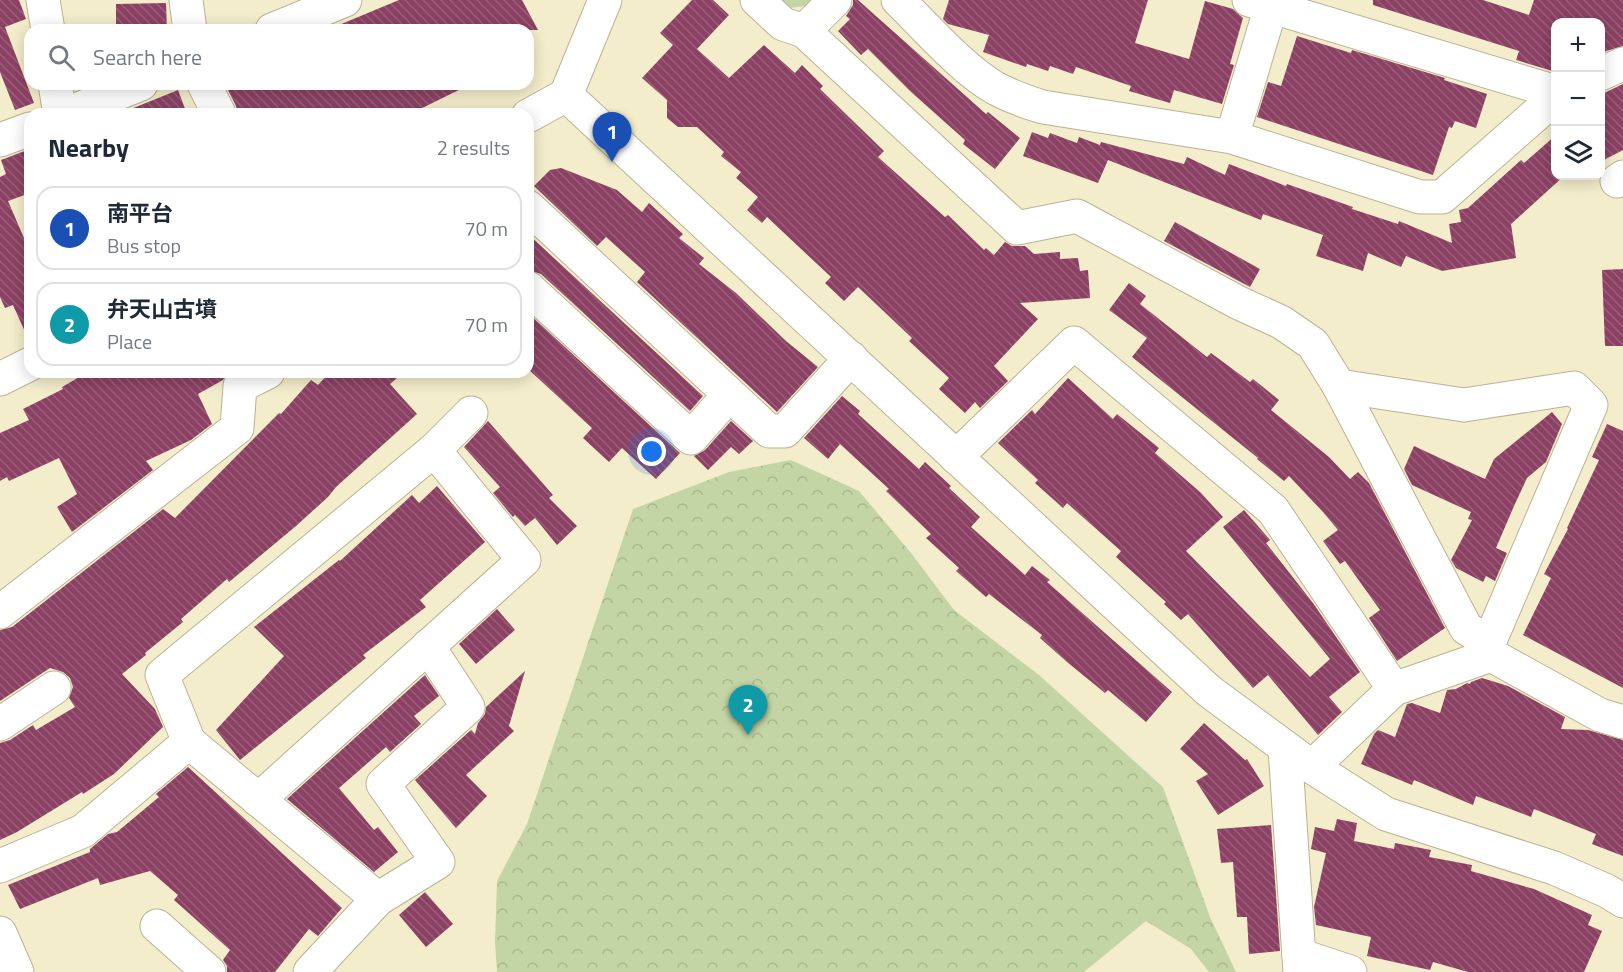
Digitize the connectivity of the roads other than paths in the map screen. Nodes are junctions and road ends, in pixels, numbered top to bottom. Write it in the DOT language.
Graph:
graph roads {
  1 [pos="43,0"];
  2 [pos="186,0"];
  3 [pos="605,0"];
  4 [pos="757,0"];
  5 [pos="835,0"];
  6 [pos="898,0"];
  7 [pos="335,2"];
  8 [pos="1264,2"];
  9 [pos="47,24"];
  10 [pos="189,24"];
  11 [pos="286,24"];
  12 [pos="804,31"];
  13 [pos="1623,64"];
  14 [pos="1605,72"];
  15 [pos="56,90"];
  16 [pos="126,90"];
  17 [pos="207,90"];
  18 [pos="1551,90"];
  19 [pos="566,95"];
  20 [pos="1551,101"];
  21 [pos="59,108"];
  22 [pos="81,108"];
  23 [pos="216,108"];
  24 [pos="534,113"];
  25 [pos="24,131"];
  26 [pos="1232,137"];
  27 [pos="0,140"];
  28 [pos="534,213"];
  29 [pos="534,294"];
  30 [pos="851,358"];
  31 [pos="24,367"];
  32 [pos="0,377"];
  33 [pos="256,378"];
  34 [pos="1339,386"];
  35 [pos="729,395"];
  36 [pos="471,413"];
  37 [pos="434,450"];
  38 [pos="956,457"];
  39 [pos="0,612"];
  40 [pos="428,646"];
  41 [pos="1490,649"];
  42 [pos="54,688"];
  43 [pos="1394,689"];
  44 [pos="1623,722"];
  45 [pos="0,724"];
  46 [pos="189,742"];
  47 [pos="1285,748"];
  48 [pos="1312,767"];
  49 [pos="258,800"];
  50 [pos="0,866"];
  51 [pos="378,899"];
  52 [pos="1623,901"];
  53 [pos="157,926"];
  54 [pos="1299,963"];
  55 [pos="209,972"];
  56 [pos="310,972"];
  57 [pos="1350,972"];
  1 -- 9 [label="street"];
  2 -- 10 [label="street"];
  3 -- 19 [label="street"];
  4 -- 12 [label="street"];
  5 -- 12 [label="street"];
  6 -- 26 [label="street"];
  7 -- 11 [label="street"];
  8 -- 18 [label="street"];
  8 -- 26 [label="street"];
  12 -- 34 [label="street"];
  13 -- 14 [label="street"];
  15 -- 21 [label="street"];
  16 -- 22 [label="street"];
  17 -- 23 [label="street"];
  19 -- 24 [label="street"];
  19 -- 30 [label="street"];
  20 -- 26 [label="street"];
  25 -- 27 [label="street"];
  28 -- 35 [label="street"];
  29 -- 35 [label="street"];
  30 -- 35 [label="street"];
  30 -- 38 [label="street"];
  31 -- 32 [label="street"];
  33 -- 39 [label="street"];
  34 -- 41 [label="street"];
  34 -- 41 [label="street"];
  36 -- 37 [label="street"];
  37 -- 40 [label="street"];
  37 -- 46 [label="street"];
  38 -- 43 [label="street"];
  38 -- 47 [label="street"];
  40 -- 49 [label="street"];
  40 -- 51 [label="street"];
  41 -- 43 [label="street"];
  41 -- 44 [label="street"];
  42 -- 45 [label="street"];
  43 -- 48 [label="street"];
  46 -- 49 [label="street"];
  46 -- 50 [label="street"];
  47 -- 48 [label="street"];
  47 -- 54 [label="street"];
  48 -- 52 [label="street"];
  49 -- 51 [label="street"];
  51 -- 56 [label="street"];
  53 -- 55 [label="street"];
  54 -- 57 [label="street"];
}
